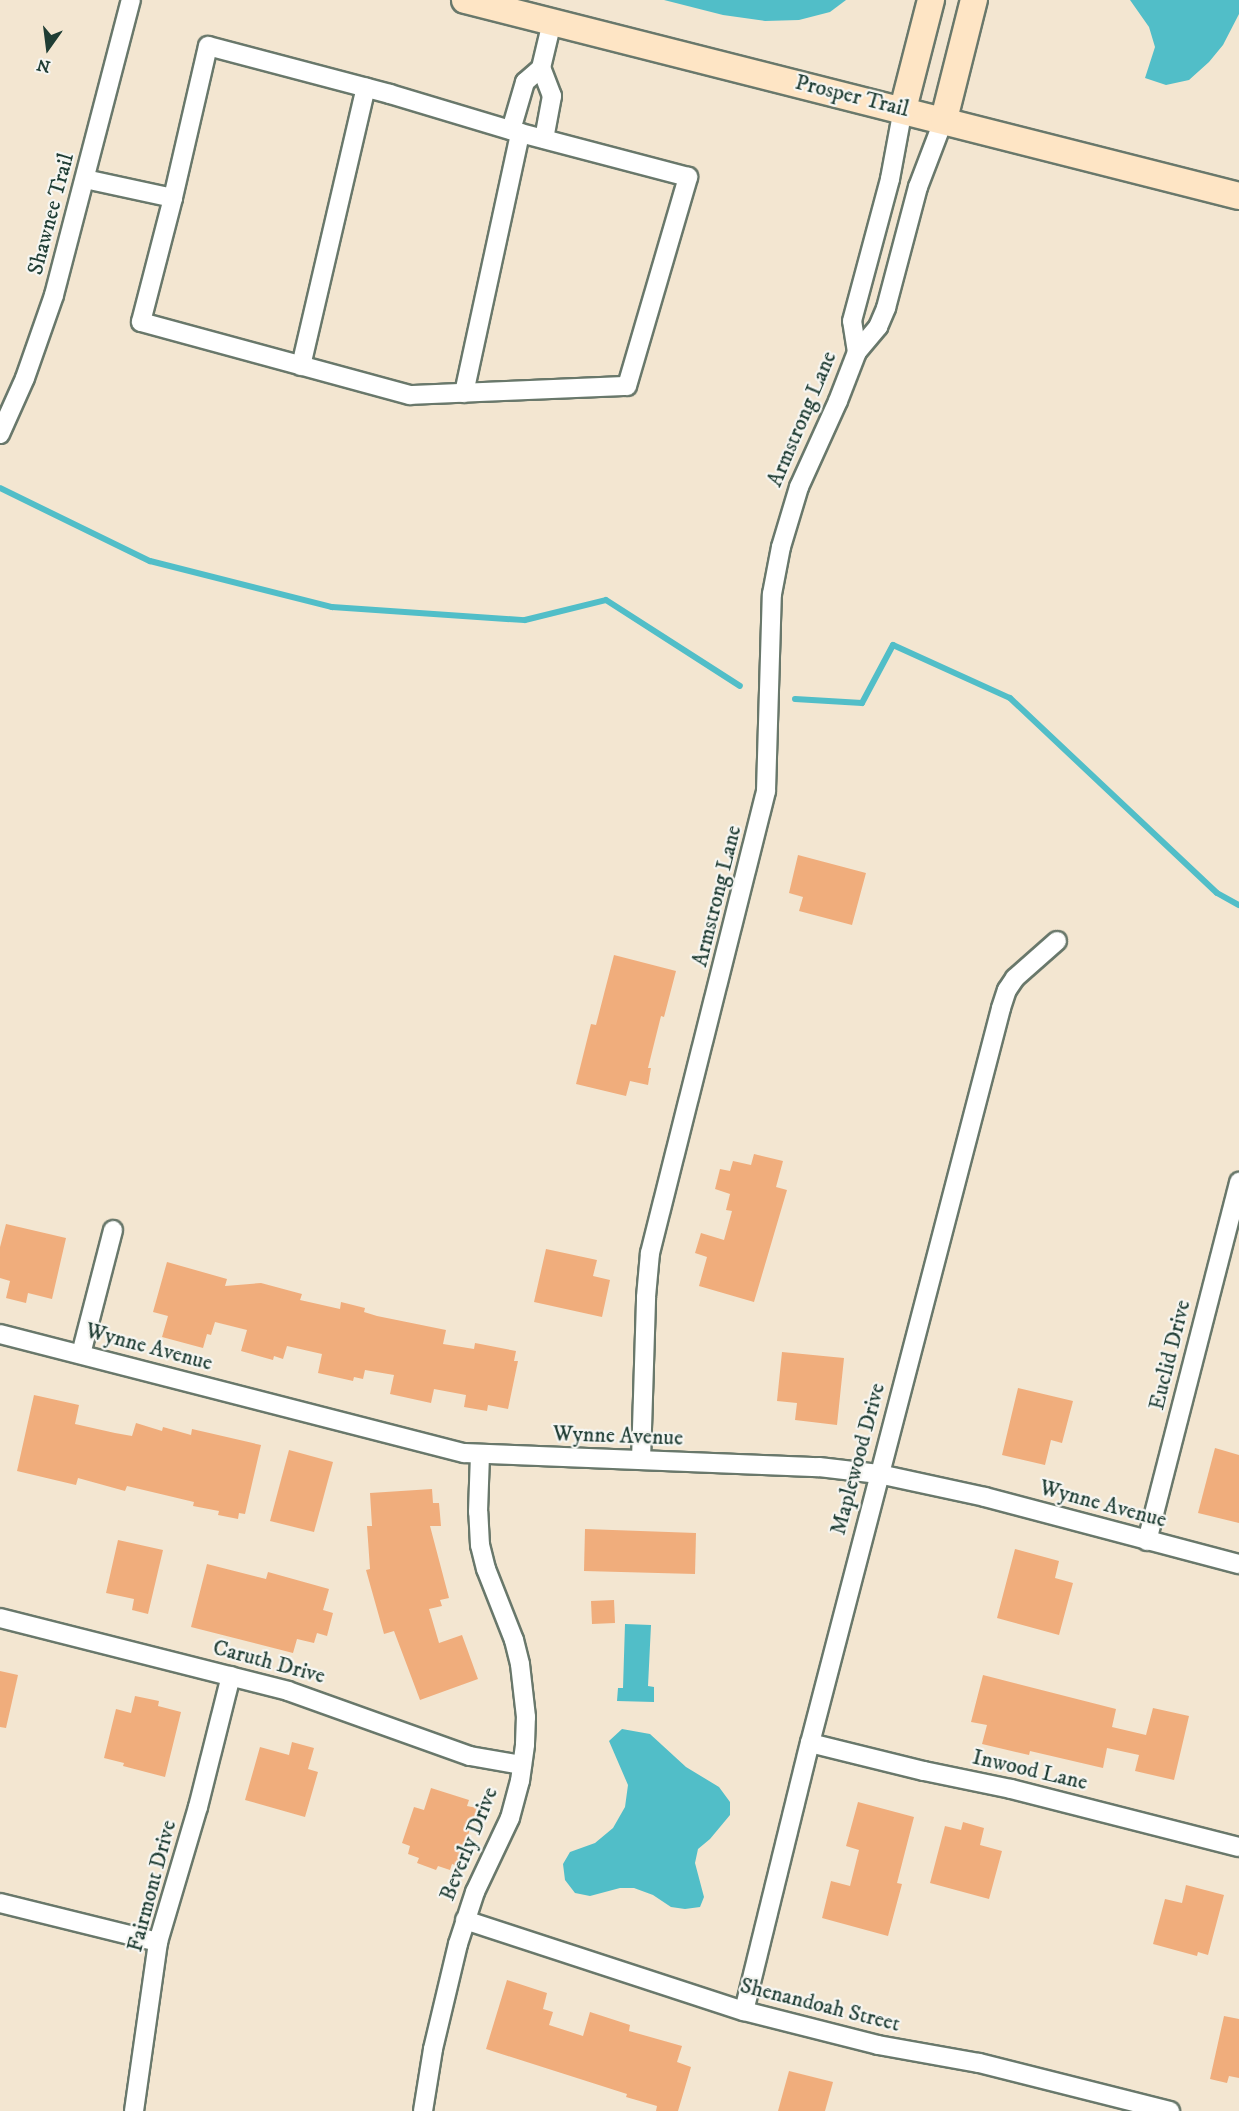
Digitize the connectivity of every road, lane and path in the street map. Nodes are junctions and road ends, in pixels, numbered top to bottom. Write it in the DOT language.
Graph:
graph roads {
  1 [pos="131,0"];
  2 [pos="465,0"];
  3 [pos="931,0"];
  4 [pos="974,0"];
  5 [pos="552,22"];
  6 [pos="541,68"];
  7 [pos="366,87"];
  8 [pos="903,109"];
  9 [pos="944,119"];
  10 [pos="516,132"];
  11 [pos="544,140"];
  12 [pos="85,179"];
  13 [pos="1239,195"];
  14 [pos="173,198"];
  15 [pos="857,352"];
  16 [pos="301,366"];
  17 [pos="464,393"];
  18 [pos="0,434"];
  19 [pos="1057,941"];
  20 [pos="1239,1182"];
  21 [pos="113,1230"];
  22 [pos="0,1334"];
  23 [pos="81,1354"];
  24 [pos="480,1455"];
  25 [pos="641,1460"];
  26 [pos="879,1474"];
  27 [pos="1147,1541"];
  28 [pos="1239,1564"];
  29 [pos="0,1618"];
  30 [pos="231,1676"];
  31 [pos="810,1743"];
  32 [pos="522,1765"];
  33 [pos="1239,1847"];
  34 [pos="0,1903"];
  35 [pos="465,1920"];
  36 [pos="158,1942"];
  37 [pos="744,2011"];
  38 [pos="134,2111"];
  39 [pos="423,2111"];
  40 [pos="1170,2111"];
  1 -- 12 [label="street, Shawnee Trail"];
  2 -- 5 [label="street, Prosper Trail"];
  3 -- 8 [label="street"];
  4 -- 9 [label="street"];
  5 -- 6 [label="street"];
  5 -- 8 [label="street, Prosper Trail"];
  6 -- 10 [label="street"];
  6 -- 11 [label="street"];
  7 -- 10 [label="street"];
  7 -- 14 [label="street"];
  7 -- 16 [label="street"];
  8 -- 9 [label="street, Prosper Trail"];
  8 -- 15 [label="street, Armstrong Lane"];
  9 -- 13 [label="street, Prosper Trail"];
  9 -- 15 [label="street, Armstrong Lane"];
  10 -- 11 [label="street"];
  10 -- 17 [label="street"];
  11 -- 17 [label="street"];
  12 -- 14 [label="street"];
  12 -- 18 [label="street, Shawnee Trail"];
  14 -- 16 [label="street"];
  15 -- 25 [label="street, Armstrong Lane"];
  16 -- 17 [label="street"];
  19 -- 26 [label="street, Maplewood Drive"];
  20 -- 27 [label="street, Euclid Drive"];
  21 -- 23 [label="street"];
  22 -- 23 [label="street, Wynne Avenue"];
  23 -- 24 [label="street, Wynne Avenue"];
  24 -- 25 [label="street, Wynne Avenue"];
  24 -- 32 [label="street, Beverly Drive"];
  25 -- 26 [label="street, Wynne Avenue"];
  26 -- 27 [label="street, Wynne Avenue"];
  26 -- 31 [label="street, Maplewood Drive"];
  27 -- 28 [label="street, Wynne Avenue"];
  29 -- 30 [label="street, Caruth Drive"];
  30 -- 32 [label="street, Caruth Drive"];
  30 -- 36 [label="street, Fairmont Drive"];
  31 -- 33 [label="street, Inwood Lane"];
  31 -- 37 [label="street, Maplewood Drive"];
  32 -- 35 [label="street, Beverly Drive"];
  34 -- 36 [label="street"];
  35 -- 37 [label="street, Shenandoah Street"];
  35 -- 39 [label="street, Beverly Drive"];
  36 -- 38 [label="street, Fairmont Drive"];
  37 -- 40 [label="street, Shenandoah Street"];
}
